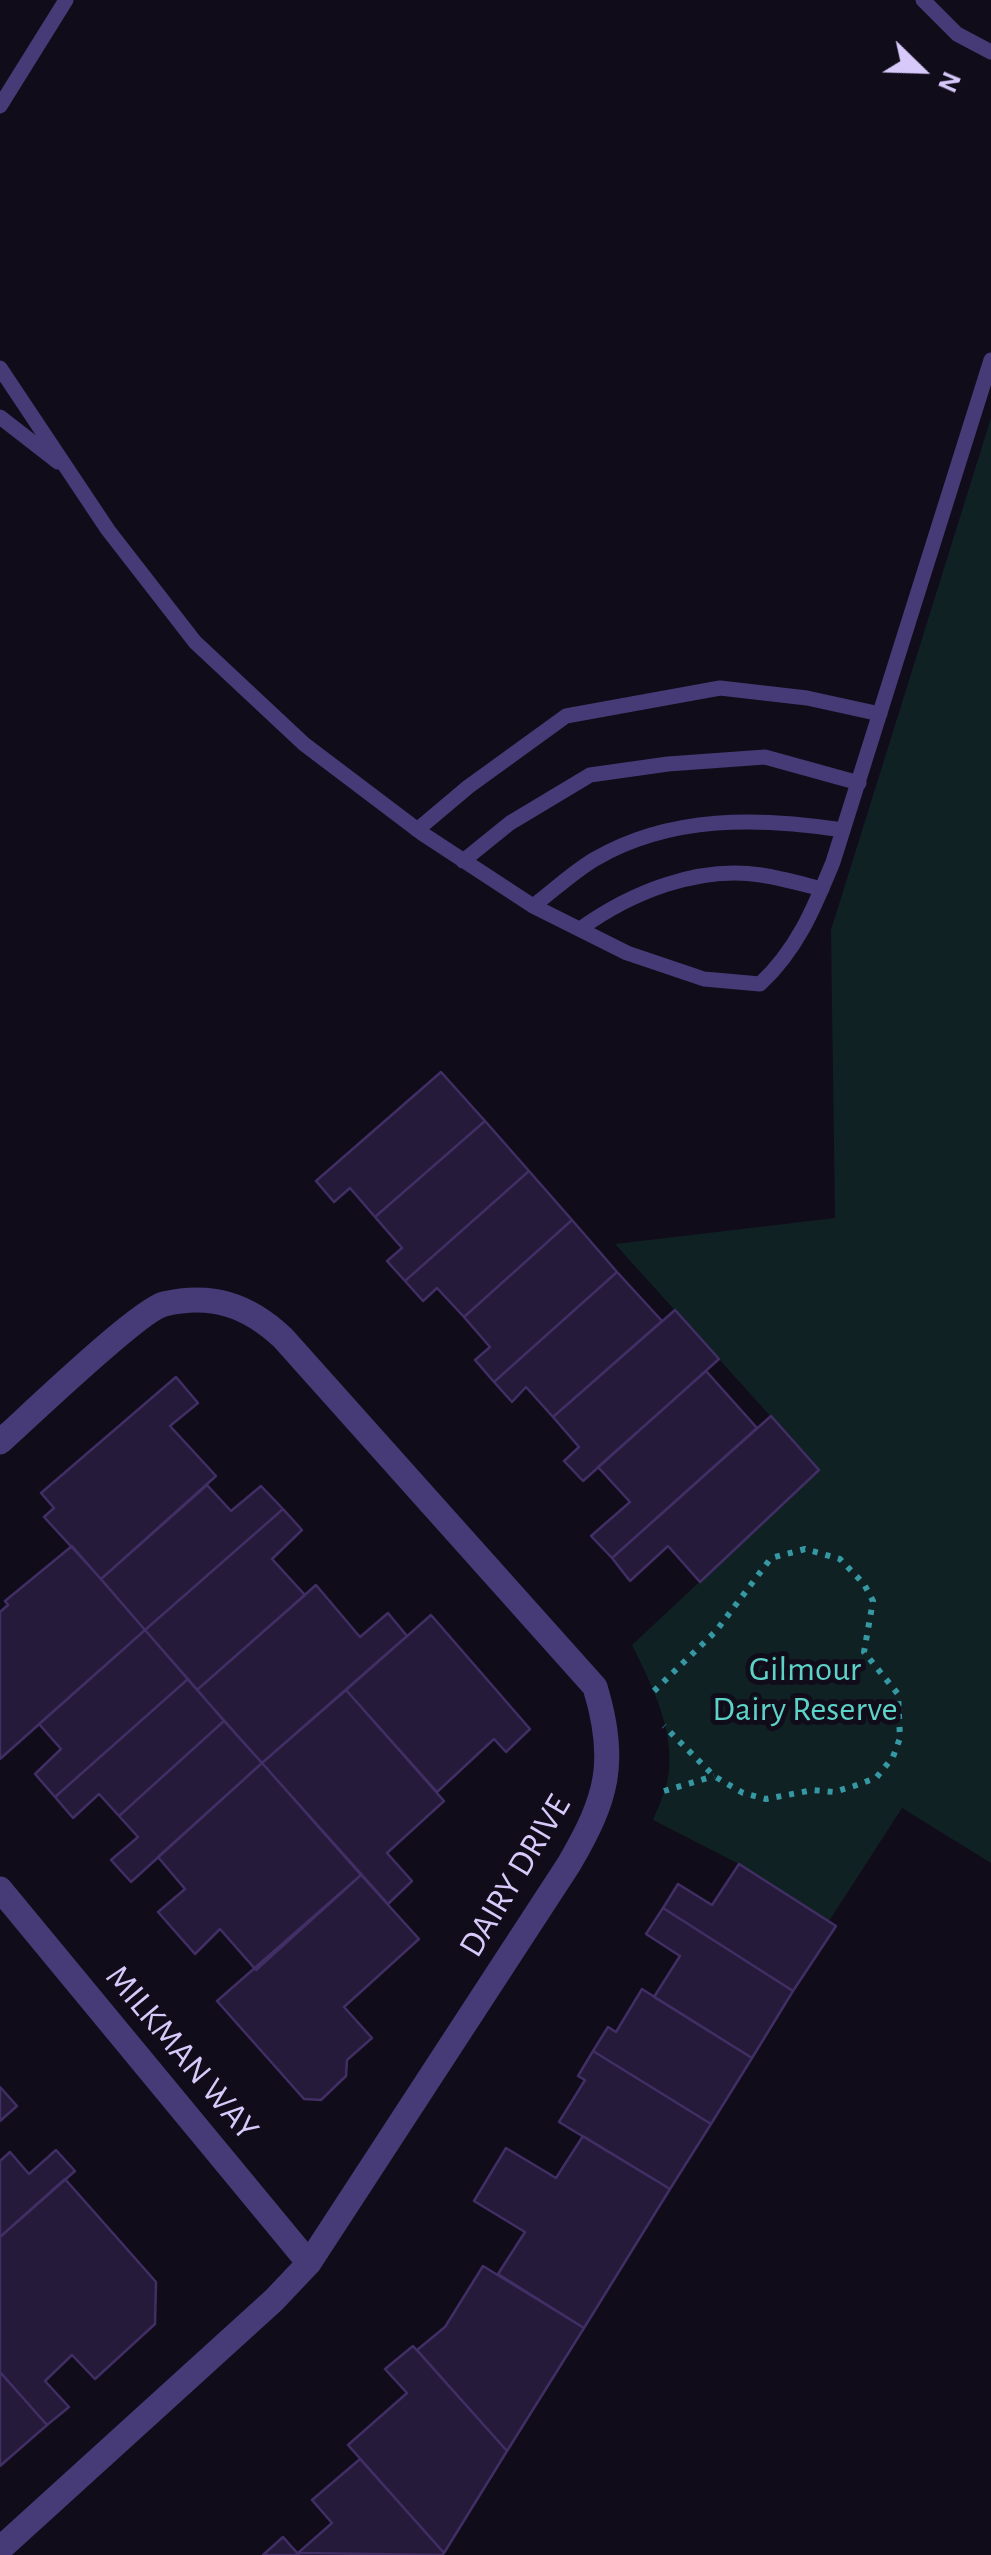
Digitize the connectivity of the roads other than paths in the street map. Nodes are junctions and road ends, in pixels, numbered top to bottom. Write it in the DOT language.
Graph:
graph roads {
  1 [pos="66,0"];
  2 [pos="923,0"];
  3 [pos="991,52"];
  4 [pos="0,106"];
  5 [pos="991,360"];
  6 [pos="0,368"];
  7 [pos="0,418"];
  8 [pos="69,470"];
  9 [pos="880,714"];
  10 [pos="859,783"];
  11 [pos="417,830"];
  12 [pos="843,830"];
  13 [pos="463,861"];
  14 [pos="822,888"];
  15 [pos="533,906"];
  16 [pos="580,930"];
  17 [pos="0,1442"];
  18 [pos="0,1889"];
  19 [pos="309,2262"];
  20 [pos="0,2549"];
  1 -- 4 [label="lane"];
  2 -- 3 [label="lane"];
  5 -- 9 [label="lane"];
  6 -- 8 [label="lane"];
  7 -- 8 [label="lane"];
  8 -- 11 [label="lane"];
  9 -- 10 [label="lane"];
  9 -- 11 [label="lane"];
  10 -- 12 [label="lane"];
  10 -- 13 [label="lane"];
  11 -- 13 [label="lane"];
  12 -- 14 [label="lane"];
  12 -- 15 [label="lane"];
  13 -- 15 [label="lane"];
  14 -- 16 [label="lane"];
  14 -- 16 [label="lane"];
  15 -- 16 [label="lane"];
  17 -- 19 [label="street, DAIRY DRIVE"];
  18 -- 19 [label="street, MILKMAN WAY"];
  19 -- 20 [label="street, DAIRY DRIVE"];
}
